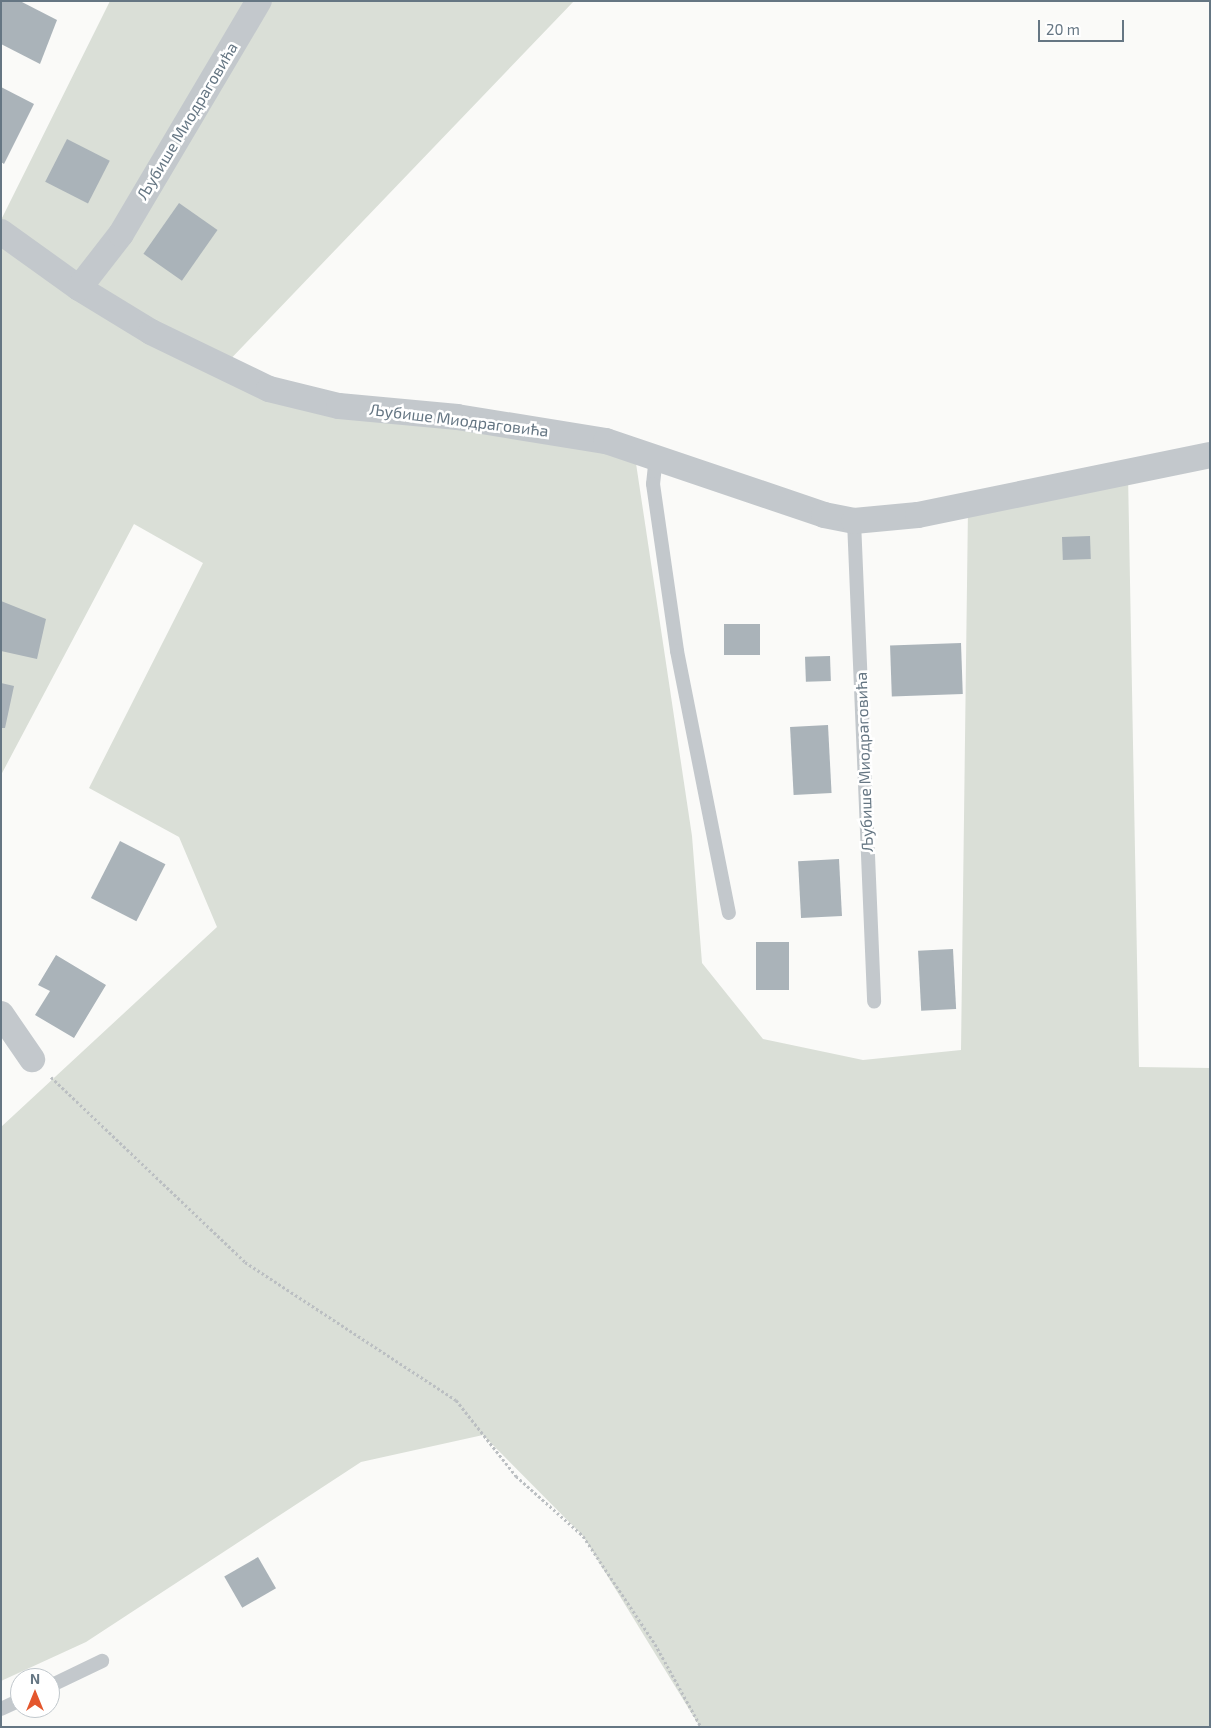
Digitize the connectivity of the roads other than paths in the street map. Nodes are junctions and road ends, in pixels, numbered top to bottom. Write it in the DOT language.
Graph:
graph roads {
  1 [pos="258,1"];
  2 [pos="1,232"];
  3 [pos="79,288"];
  4 [pos="1210,455"];
  5 [pos="656,456"];
  6 [pos="854,521"];
  7 [pos="728,914"];
  8 [pos="874,1002"];
  9 [pos="1,1014"];
  10 [pos="32,1060"];
  11 [pos="102,1662"];
  12 [pos="60,1681"];
  1 -- 3 [label="street, Љубише Миодраговића"];
  2 -- 3 [label="street, Љубише Миодраговића"];
  3 -- 5 [label="street, Љубише Миодраговића"];
  4 -- 6 [label="street, Љубише Миодраговића"];
  5 -- 6 [label="street, Љубише Миодраговића"];
  5 -- 7 [label="lane"];
  6 -- 8 [label="lane, Љубише Миодраговића"];
  9 -- 10 [label="street"];
  11 -- 12 [label="lane"];
}
